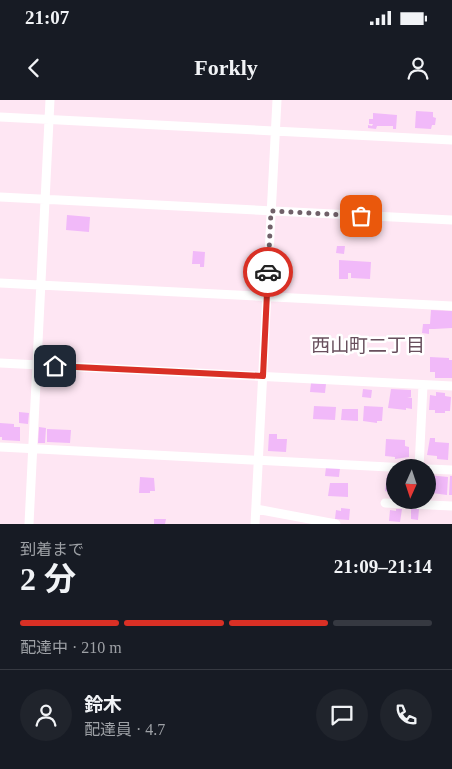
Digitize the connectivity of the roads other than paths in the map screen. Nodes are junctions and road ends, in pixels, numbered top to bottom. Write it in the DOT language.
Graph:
graph roads {
  1 [pos="50,100"];
  2 [pos="277,100"];
  3 [pos="0,117"];
  4 [pos="50,119"];
  5 [pos="275,131"];
  6 [pos="452,140"];
  7 [pos="0,197"];
  8 [pos="46,199"];
  9 [pos="271,211"];
  10 [pos="452,220"];
  11 [pos="0,283"];
  12 [pos="40,285"];
  13 [pos="267,297"];
  14 [pos="452,306"];
  15 [pos="0,363"];
  16 [pos="37,365"];
  17 [pos="263,376"];
  18 [pos="424,385"];
  19 [pos="452,386"];
  20 [pos="0,447"];
  21 [pos="32,449"];
  22 [pos="259,459"];
  23 [pos="420,459"];
  24 [pos="386,467"];
  25 [pos="436,469"];
  26 [pos="452,470"];
  27 [pos="436,504"];
  28 [pos="452,506"];
  29 [pos="256,509"];
  30 [pos="29,524"];
  31 [pos="255,524"];
  32 [pos="336,524"];
  1 -- 4 [label="street"];
  2 -- 5 [label="street"];
  3 -- 4 [label="street"];
  4 -- 5 [label="street"];
  4 -- 8 [label="street"];
  5 -- 6 [label="street"];
  5 -- 9 [label="street"];
  7 -- 8 [label="street"];
  8 -- 9 [label="street"];
  8 -- 12 [label="street"];
  9 -- 10 [label="street"];
  9 -- 13 [label="street"];
  11 -- 12 [label="street"];
  12 -- 13 [label="street"];
  12 -- 16 [label="street"];
  13 -- 14 [label="street"];
  13 -- 17 [label="street"];
  15 -- 16 [label="street"];
  16 -- 17 [label="street"];
  16 -- 21 [label="street"];
  17 -- 18 [label="street"];
  17 -- 22 [label="street"];
  18 -- 19 [label="street"];
  18 -- 23 [label="street"];
  20 -- 21 [label="street"];
  21 -- 22 [label="street"];
  21 -- 30 [label="street"];
  22 -- 24 [label="street"];
  22 -- 29 [label="street"];
  25 -- 26 [label="street"];
  27 -- 28 [label="street"];
  29 -- 31 [label="street"];
  29 -- 32 [label="street"];
}
